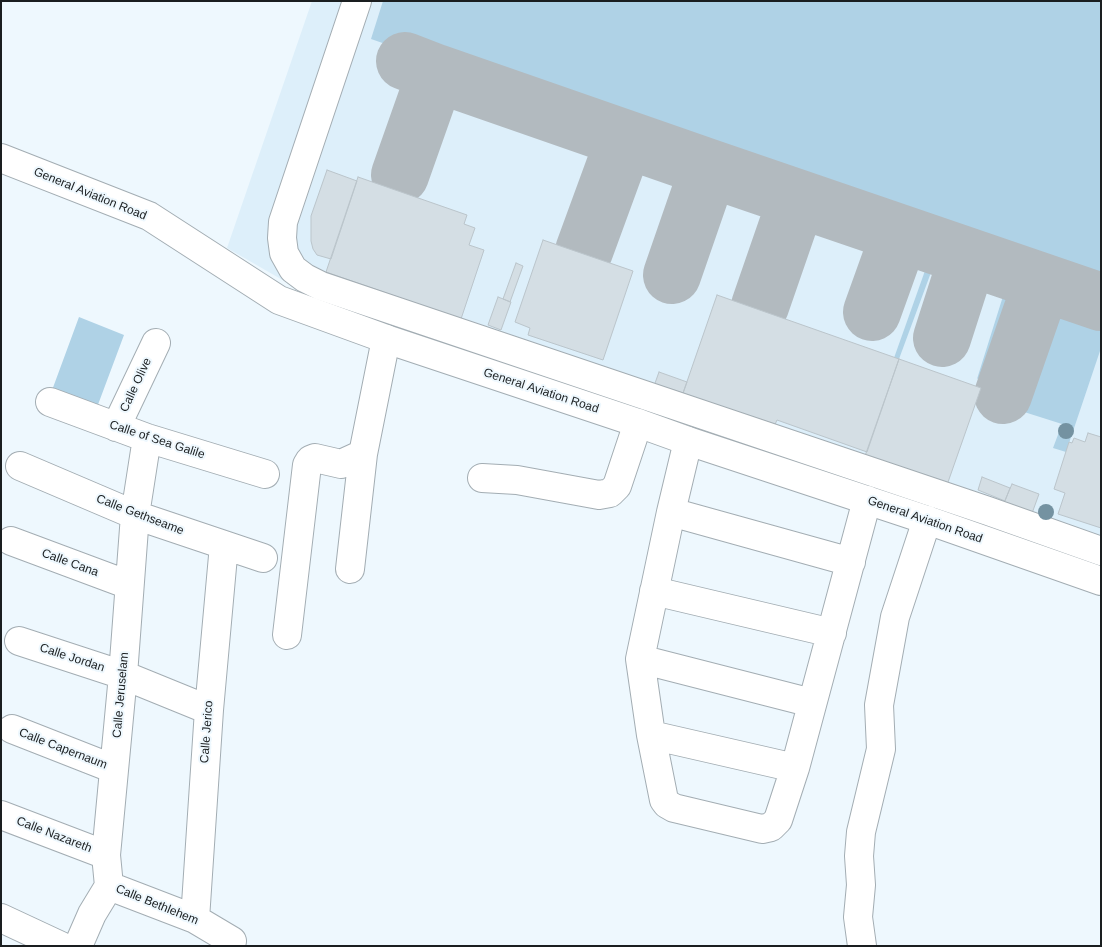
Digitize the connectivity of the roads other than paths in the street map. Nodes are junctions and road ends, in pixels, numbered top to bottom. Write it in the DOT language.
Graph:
graph roads {
  1 [pos="357,1"];
  2 [pos="1,158"];
  3 [pos="386,339"];
  4 [pos="156,343"];
  5 [pos="50,402"];
  6 [pos="638,423"];
  7 [pos="116,427"];
  8 [pos="147,438"];
  9 [pos="688,441"];
  10 [pos="363,454"];
  11 [pos="20,466"];
  12 [pos="265,474"];
  13 [pos="482,478"];
  14 [pos="867,500"];
  15 [pos="670,512"];
  16 [pos="135,515"];
  17 [pos="927,520"];
  18 [pos="11,541"];
  19 [pos="224,545"];
  20 [pos="1101,551"];
  21 [pos="262,558"];
  22 [pos="851,562"];
  23 [pos="350,569"];
  24 [pos="1101,581"];
  25 [pos="129,585"];
  26 [pos="654,591"];
  27 [pos="832,633"];
  28 [pos="287,636"];
  29 [pos="19,641"];
  30 [pos="640,659"];
  31 [pos="123,675"];
  32 [pos="812,703"];
  33 [pos="209,710"];
  34 [pos="12,729"];
  35 [pos="651,735"];
  36 [pos="795,768"];
  37 [pos="114,769"];
  38 [pos="1,815"];
  39 [pos="106,855"];
  40 [pos="109,886"];
  41 [pos="1,918"];
  42 [pos="195,919"];
  43 [pos="32,940"];
  44 [pos="232,941"];
  45 [pos="61,946"];
  46 [pos="78,946"];
  47 [pos="862,946"];
  1 -- 20 [label="street"];
  2 -- 3 [label="street, General Aviation Road"];
  3 -- 6 [label="street, General Aviation Road"];
  3 -- 10 [label="street"];
  4 -- 7 [label="street, Calle Olive"];
  5 -- 7 [label="street, Calle of Sea Galile"];
  6 -- 9 [label="street, General Aviation Road"];
  6 -- 13 [label="street"];
  7 -- 8 [label="street, Calle of Sea Galile"];
  8 -- 12 [label="street, Calle of Sea Galile"];
  8 -- 16 [label="street, Calle Jeruselam"];
  9 -- 14 [label="street, General Aviation Road"];
  9 -- 15 [label="street"];
  10 -- 23 [label="street"];
  10 -- 28 [label="street"];
  11 -- 16 [label="street, Calle Gethseame"];
  14 -- 17 [label="street, General Aviation Road"];
  14 -- 22 [label="street"];
  15 -- 22 [label="street"];
  15 -- 26 [label="street"];
  16 -- 19 [label="street, Calle Gethseame"];
  16 -- 25 [label="street, Calle Jeruselam"];
  17 -- 24 [label="street, General Aviation Road"];
  17 -- 47 [label="street"];
  18 -- 25 [label="street, Calle Cana"];
  19 -- 21 [label="street, Calle Gethseame"];
  19 -- 33 [label="street, Calle Jerico"];
  22 -- 27 [label="street"];
  25 -- 31 [label="street, Calle Jeruselam"];
  26 -- 27 [label="street"];
  26 -- 30 [label="street"];
  27 -- 32 [label="street"];
  29 -- 31 [label="street, Calle Jordan"];
  30 -- 32 [label="street"];
  30 -- 35 [label="street"];
  31 -- 33 [label="street, Calle Jordan"];
  31 -- 37 [label="street, Calle Jeruselam"];
  32 -- 36 [label="street"];
  33 -- 42 [label="street, Calle Jerico"];
  34 -- 37 [label="street, Calle Capernaum"];
  35 -- 36 [label="street"];
  35 -- 36 [label="street"];
  37 -- 39 [label="street, Calle Jeruselam"];
  38 -- 39 [label="street, Calle Nazareth"];
  39 -- 40 [label="street, Calle Jeruselam"];
  40 -- 42 [label="street, Calle Bethlehem"];
  40 -- 46 [label="street"];
  41 -- 43 [label="street"];
  42 -- 44 [label="street, Calle Bethlehem"];
  43 -- 45 [label="street"];
}
